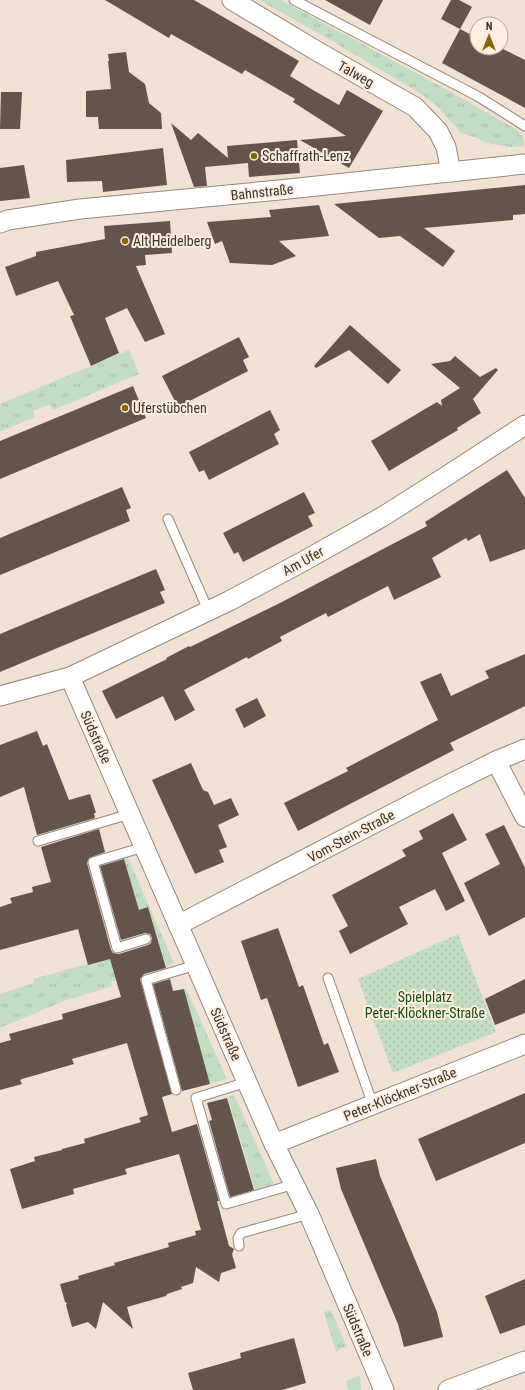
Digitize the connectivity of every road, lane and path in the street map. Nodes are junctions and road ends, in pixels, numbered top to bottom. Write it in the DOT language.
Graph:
graph roads {
  1 [pos="232,0"];
  2 [pos="294,0"];
  3 [pos="525,126"];
  4 [pos="525,164"];
  5 [pos="451,172"];
  6 [pos="0,222"];
  7 [pos="525,425"];
  8 [pos="168,519"];
  9 [pos="208,610"];
  10 [pos="70,677"];
  11 [pos="0,696"];
  12 [pos="525,749"];
  13 [pos="496,761"];
  14 [pos="130,814"];
  15 [pos="525,817"];
  16 [pos="38,841"];
  17 [pos="144,847"];
  18 [pos="178,925"];
  19 [pos="146,939"];
  20 [pos="196,965"];
  21 [pos="328,978"];
  22 [pos="525,1044"];
  23 [pos="248,1082"];
  24 [pos="176,1090"];
  25 [pos="373,1105"];
  26 [pos="274,1144"];
  27 [pos="295,1184"];
  28 [pos="309,1214"];
  29 [pos="239,1246"];
  30 [pos="525,1361"];
  31 [pos="384,1390"];
  32 [pos="448,1390"];
  1 -- 5 [label="street, Talweg"];
  2 -- 3 [label="lane"];
  4 -- 5 [label="street, Bahnstraße"];
  5 -- 6 [label="street, Bahnstraße"];
  7 -- 9 [label="street, Am Ufer"];
  8 -- 9 [label="lane"];
  9 -- 10 [label="street, Am Ufer"];
  10 -- 11 [label="street, Am Ufer"];
  10 -- 14 [label="street, Südstraße"];
  12 -- 13 [label="street, Vom-Stein-Straße"];
  13 -- 15 [label="street"];
  13 -- 18 [label="street, Vom-Stein-Straße"];
  14 -- 16 [label="lane"];
  14 -- 17 [label="street, Südstraße"];
  17 -- 18 [label="street, Südstraße"];
  17 -- 19 [label="lane"];
  18 -- 20 [label="street, Südstraße"];
  20 -- 23 [label="street, Südstraße"];
  20 -- 24 [label="lane"];
  21 -- 25 [label="lane"];
  22 -- 25 [label="street, Peter-Klöckner-Straße"];
  23 -- 26 [label="street, Südstraße"];
  23 -- 27 [label="lane"];
  25 -- 26 [label="street, Peter-Klöckner-Straße"];
  26 -- 27 [label="street, Südstraße"];
  27 -- 28 [label="street, Südstraße"];
  28 -- 29 [label="lane"];
  28 -- 31 [label="street, Südstraße"];
  30 -- 32 [label="street"];
}
